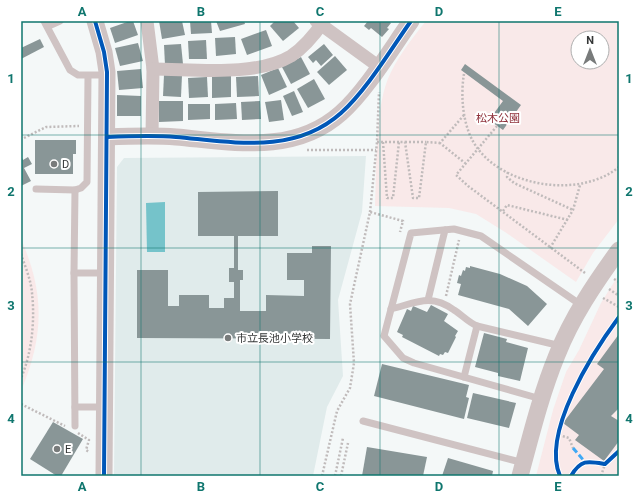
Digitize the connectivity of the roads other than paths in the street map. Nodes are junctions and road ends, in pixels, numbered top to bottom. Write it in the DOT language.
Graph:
graph roads {
  1 [pos="60,21"];
  2 [pos="95,21"];
  3 [pos="147,21"];
  4 [pos="411,21"];
  5 [pos="44,22"];
  6 [pos="320,22"];
  7 [pos="378,66"];
  8 [pos="153,69"];
  9 [pos="107,75"];
  10 [pos="88,76"];
  11 [pos="152,136"];
  12 [pos="107,137"];
  13 [pos="36,189"];
  14 [pos="76,190"];
  15 [pos="445,230"];
  16 [pos="619,250"];
  17 [pos="74,273"];
  18 [pos="105,273"];
  19 [pos="428,300"];
  20 [pos="582,305"];
  21 [pos="391,309"];
  22 [pos="477,326"];
  23 [pos="561,346"];
  24 [pos="464,377"];
  25 [pos="541,399"];
  26 [pos="75,408"];
  27 [pos="105,408"];
  28 [pos="363,421"];
  29 [pos="75,426"];
  30 [pos="522,469"];
  31 [pos="104,476"];
  1 -- 5 [label="lane"];
  2 -- 9 [label="street"];
  3 -- 8 [label="street"];
  4 -- 7 [label="street"];
  5 -- 10 [label="lane"];
  6 -- 7 [label="street"];
  6 -- 8 [label="street"];
  7 -- 11 [label="street"];
  8 -- 11 [label="street"];
  9 -- 10 [label="lane"];
  9 -- 12 [label="street"];
  10 -- 14 [label="lane"];
  11 -- 12 [label="street"];
  12 -- 18 [label="street"];
  13 -- 14 [label="lane"];
  14 -- 17 [label="lane"];
  15 -- 19 [label="lane"];
  15 -- 20 [label="lane"];
  15 -- 21 [label="lane"];
  16 -- 20 [label="street"];
  17 -- 18 [label="lane"];
  17 -- 26 [label="lane"];
  18 -- 27 [label="street"];
  19 -- 21 [label="lane"];
  19 -- 22 [label="lane"];
  20 -- 23 [label="street"];
  21 -- 24 [label="lane"];
  22 -- 23 [label="lane"];
  22 -- 24 [label="lane"];
  23 -- 25 [label="street"];
  24 -- 25 [label="lane"];
  25 -- 30 [label="street"];
  26 -- 27 [label="lane"];
  26 -- 29 [label="lane"];
  27 -- 31 [label="street"];
  28 -- 30 [label="lane"];
}
